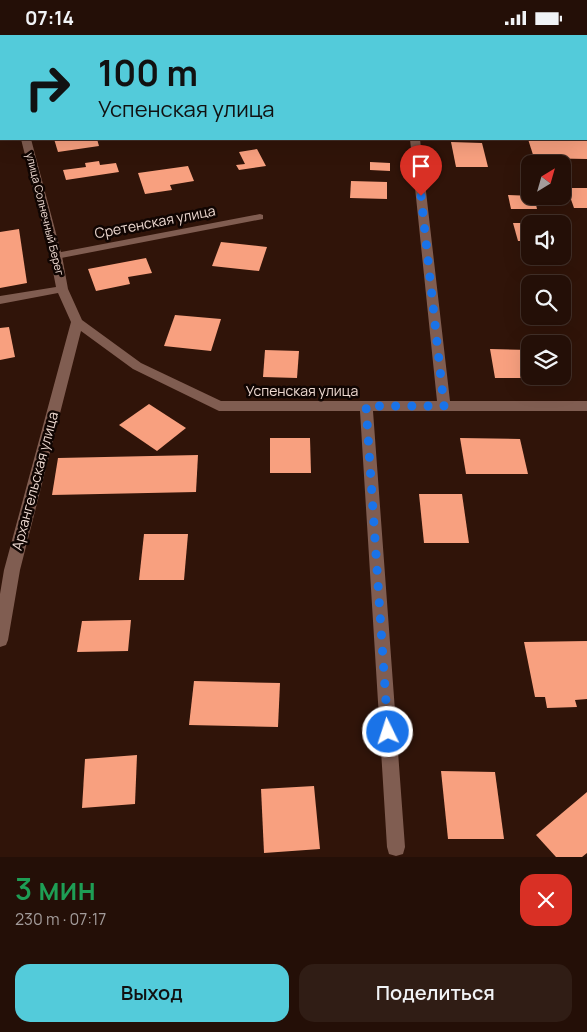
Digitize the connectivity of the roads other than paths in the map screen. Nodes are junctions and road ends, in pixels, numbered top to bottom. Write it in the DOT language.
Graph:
graph roads {
  1 [pos="26,140"];
  2 [pos="415,140"];
  3 [pos="260,217"];
  4 [pos="56,255"];
  5 [pos="62,289"];
  6 [pos="0,300"];
  7 [pos="77,322"];
  8 [pos="366,406"];
  9 [pos="444,406"];
  10 [pos="587,406"];
  11 [pos="0,640"];
  12 [pos="396,847"];
  1 -- 4 [label="street, улица Солнечный Берег"];
  2 -- 9 [label="street"];
  3 -- 4 [label="lane, Сретенская улица"];
  4 -- 5 [label="street, улица Солнечный Берег"];
  5 -- 6 [label="street"];
  5 -- 7 [label="street, Успенская улица"];
  7 -- 8 [label="street, Успенская улица"];
  7 -- 11 [label="street, Архангельская улица"];
  8 -- 9 [label="street, Успенская улица"];
  8 -- 12 [label="street"];
  9 -- 10 [label="street, Успенская улица"];
}
